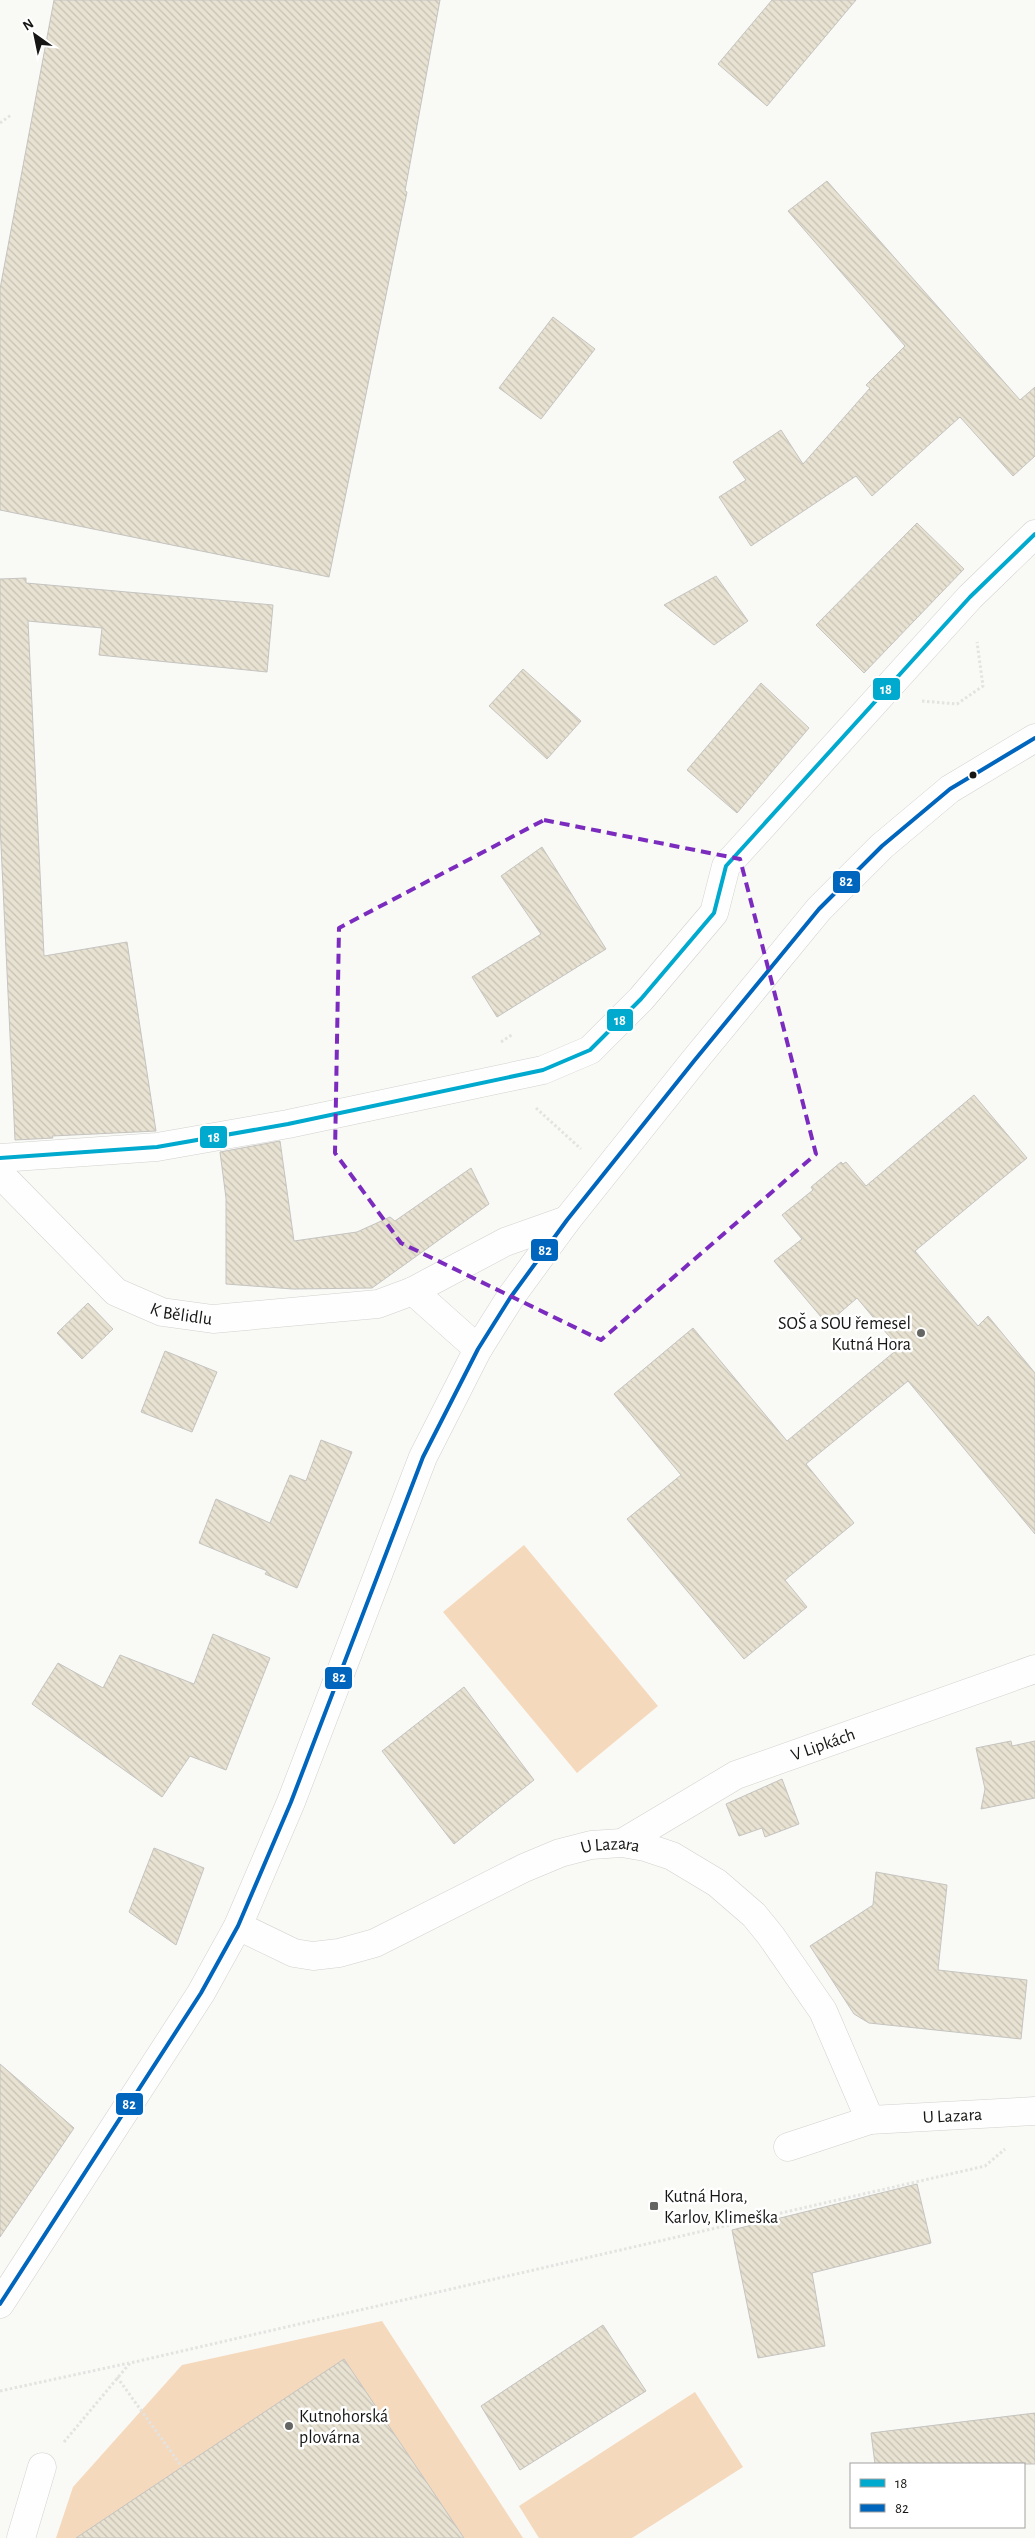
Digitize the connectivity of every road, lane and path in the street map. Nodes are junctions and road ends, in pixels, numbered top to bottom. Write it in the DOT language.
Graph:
graph roads {
  1 [pos="11,115"];
  2 [pos="0,123"];
  3 [pos="1035,534"];
  4 [pos="983,686"];
  5 [pos="876,698"];
  6 [pos="1035,738"];
  7 [pos="0,1158"];
  8 [pos="0,1174"];
  9 [pos="567,1220"];
  10 [pos="413,1291"];
  11 [pos="478,1349"];
  12 [pos="1035,1669"];
  13 [pos="622,1843"];
  14 [pos="238,1926"];
  15 [pos="1035,2111"];
  16 [pos="870,2120"];
  17 [pos="788,2147"];
  18 [pos="1006,2148"];
  19 [pos="0,2304"];
  20 [pos="130,2363"];
  21 [pos="117,2378"];
  22 [pos="0,2392"];
  23 [pos="42,2467"];
  24 [pos="182,2467"];
  25 [pos="20,2538"];
  1 -- 2 [label="path"];
  3 -- 5 [label="street"];
  4 -- 5 [label="path"];
  5 -- 7 [label="street"];
  6 -- 9 [label="street"];
  8 -- 10 [label="street, K Bělidlu"];
  9 -- 10 [label="street, K Bělidlu"];
  9 -- 11 [label="street"];
  10 -- 11 [label="street"];
  11 -- 14 [label="street"];
  12 -- 13 [label="street, V Lipkách"];
  13 -- 14 [label="street, U Lazara"];
  13 -- 16 [label="street, U Lazara"];
  14 -- 19 [label="street"];
  15 -- 16 [label="street, U Lazara"];
  16 -- 17 [label="street, U Lazara"];
  18 -- 20 [label="path"];
  20 -- 21 [label="path"];
  20 -- 22 [label="path"];
  21 -- 23 [label="path"];
  21 -- 24 [label="path"];
  23 -- 25 [label="street"];
}
